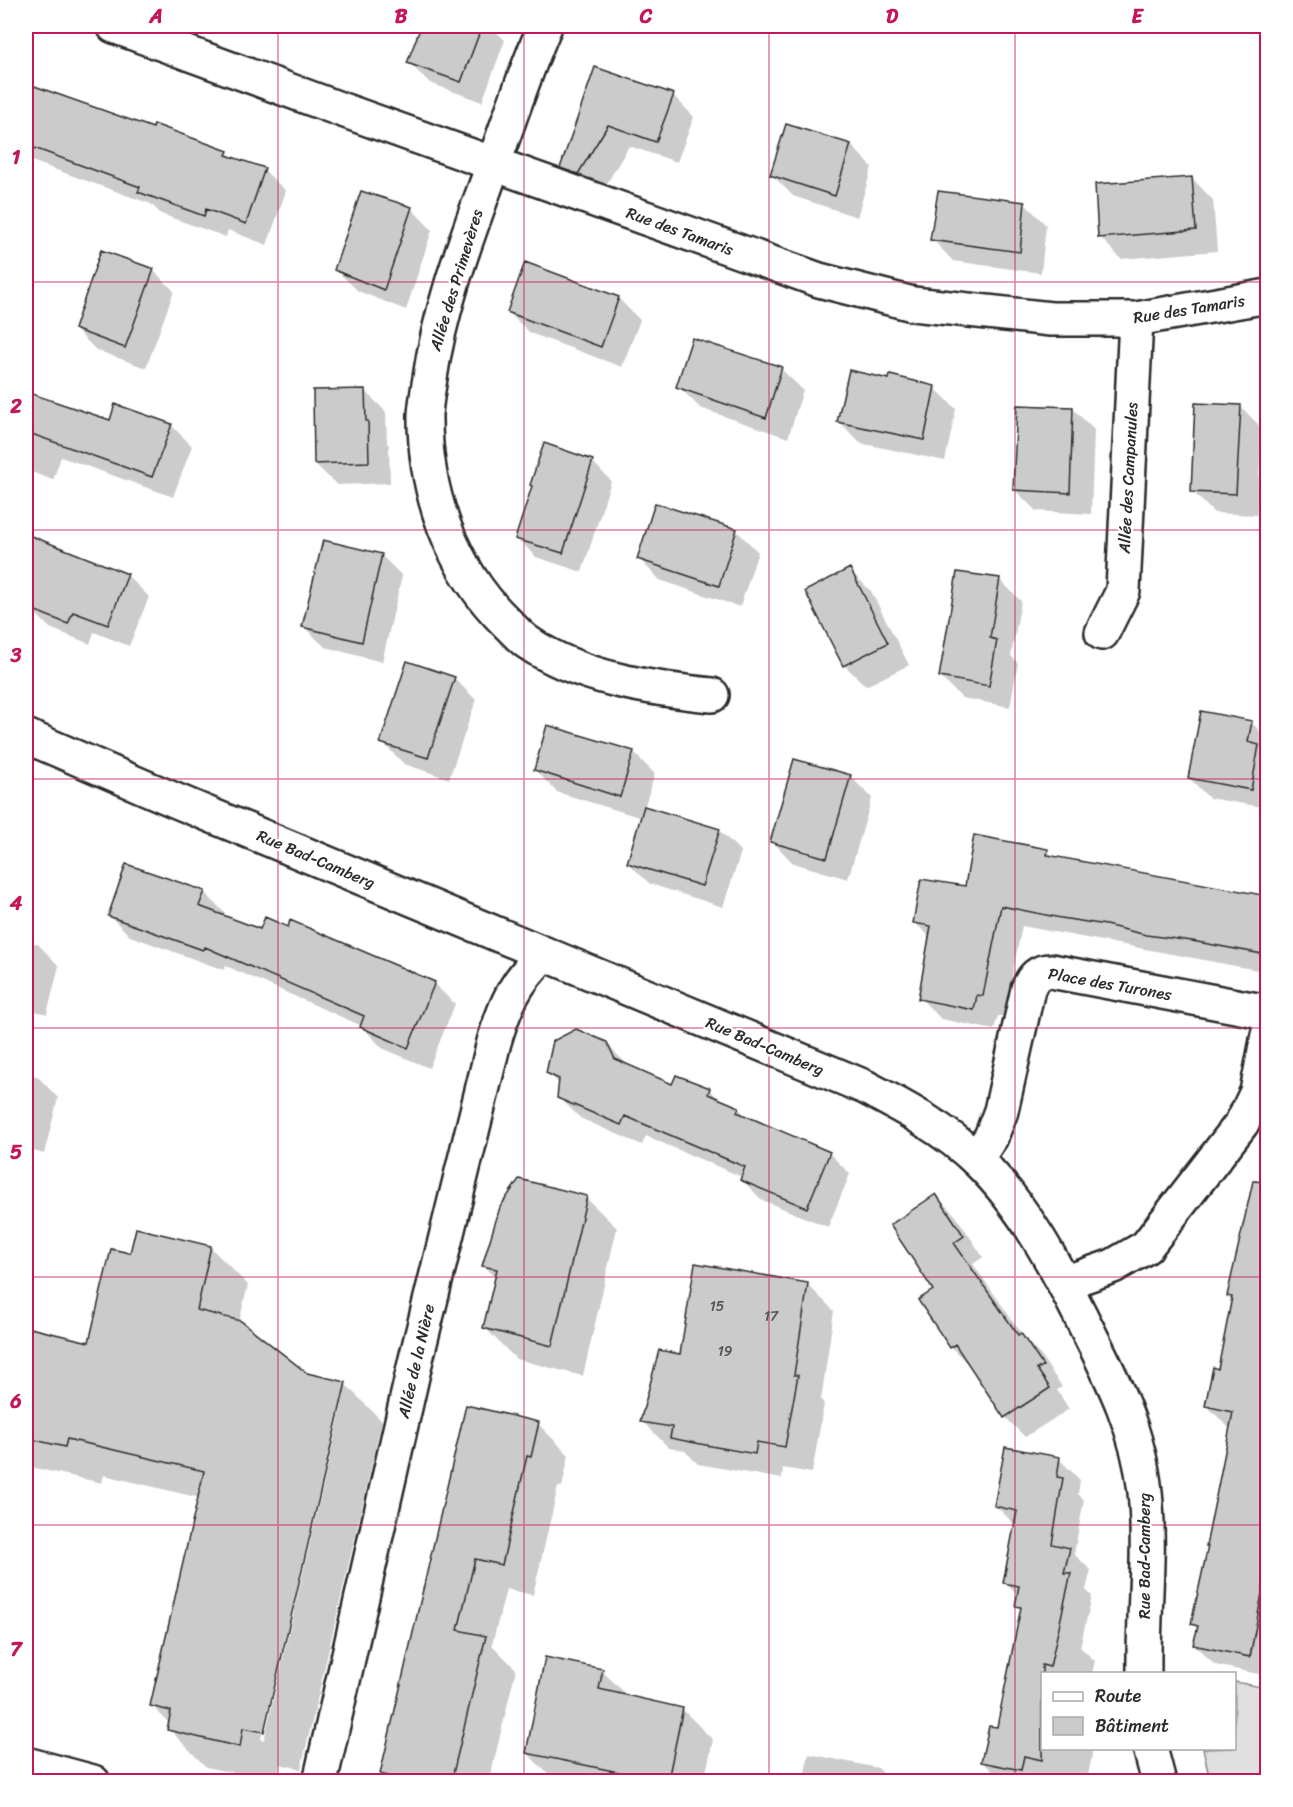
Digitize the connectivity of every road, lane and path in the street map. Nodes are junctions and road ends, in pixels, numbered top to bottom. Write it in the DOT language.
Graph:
graph roads {
  1 [pos="114,26"];
  2 [pos="545,26"];
  3 [pos="494,163"];
  4 [pos="1268,296"];
  5 [pos="1137,319"];
  6 [pos="1102,633"];
  7 [pos="712,695"];
  8 [pos="26,736"];
  9 [pos="544,954"];
  10 [pos="1268,1020"];
  11 [pos="1268,1035"];
  12 [pos="976,1159"];
  13 [pos="1064,1283"];
  14 [pos="1144,1672"];
  15 [pos="1150,1750"];
  16 [pos="26,1764"];
  17 [pos="93,1782"];
  18 [pos="320,1782"];
  19 [pos="1159,1782"];
  1 -- 3 [label="street, Rue des Tamaris"];
  2 -- 3 [label="street, Allée des Primevères"];
  3 -- 5 [label="street, Rue des Tamaris"];
  3 -- 7 [label="street, Allée des Primevères"];
  4 -- 5 [label="street, Rue des Tamaris"];
  5 -- 6 [label="street, Allée des Campanules"];
  8 -- 9 [label="street, Rue Bad-Camberg"];
  9 -- 12 [label="street, Rue Bad-Camberg"];
  9 -- 18 [label="street, Allée de la Nière"];
  10 -- 12 [label="street, Place des Turones"];
  11 -- 13 [label="street"];
  12 -- 13 [label="street, Rue Bad-Camberg"];
  13 -- 14 [label="street, Rue Bad-Camberg"];
  15 -- 19 [label="street"];
  16 -- 17 [label="street"];
}
